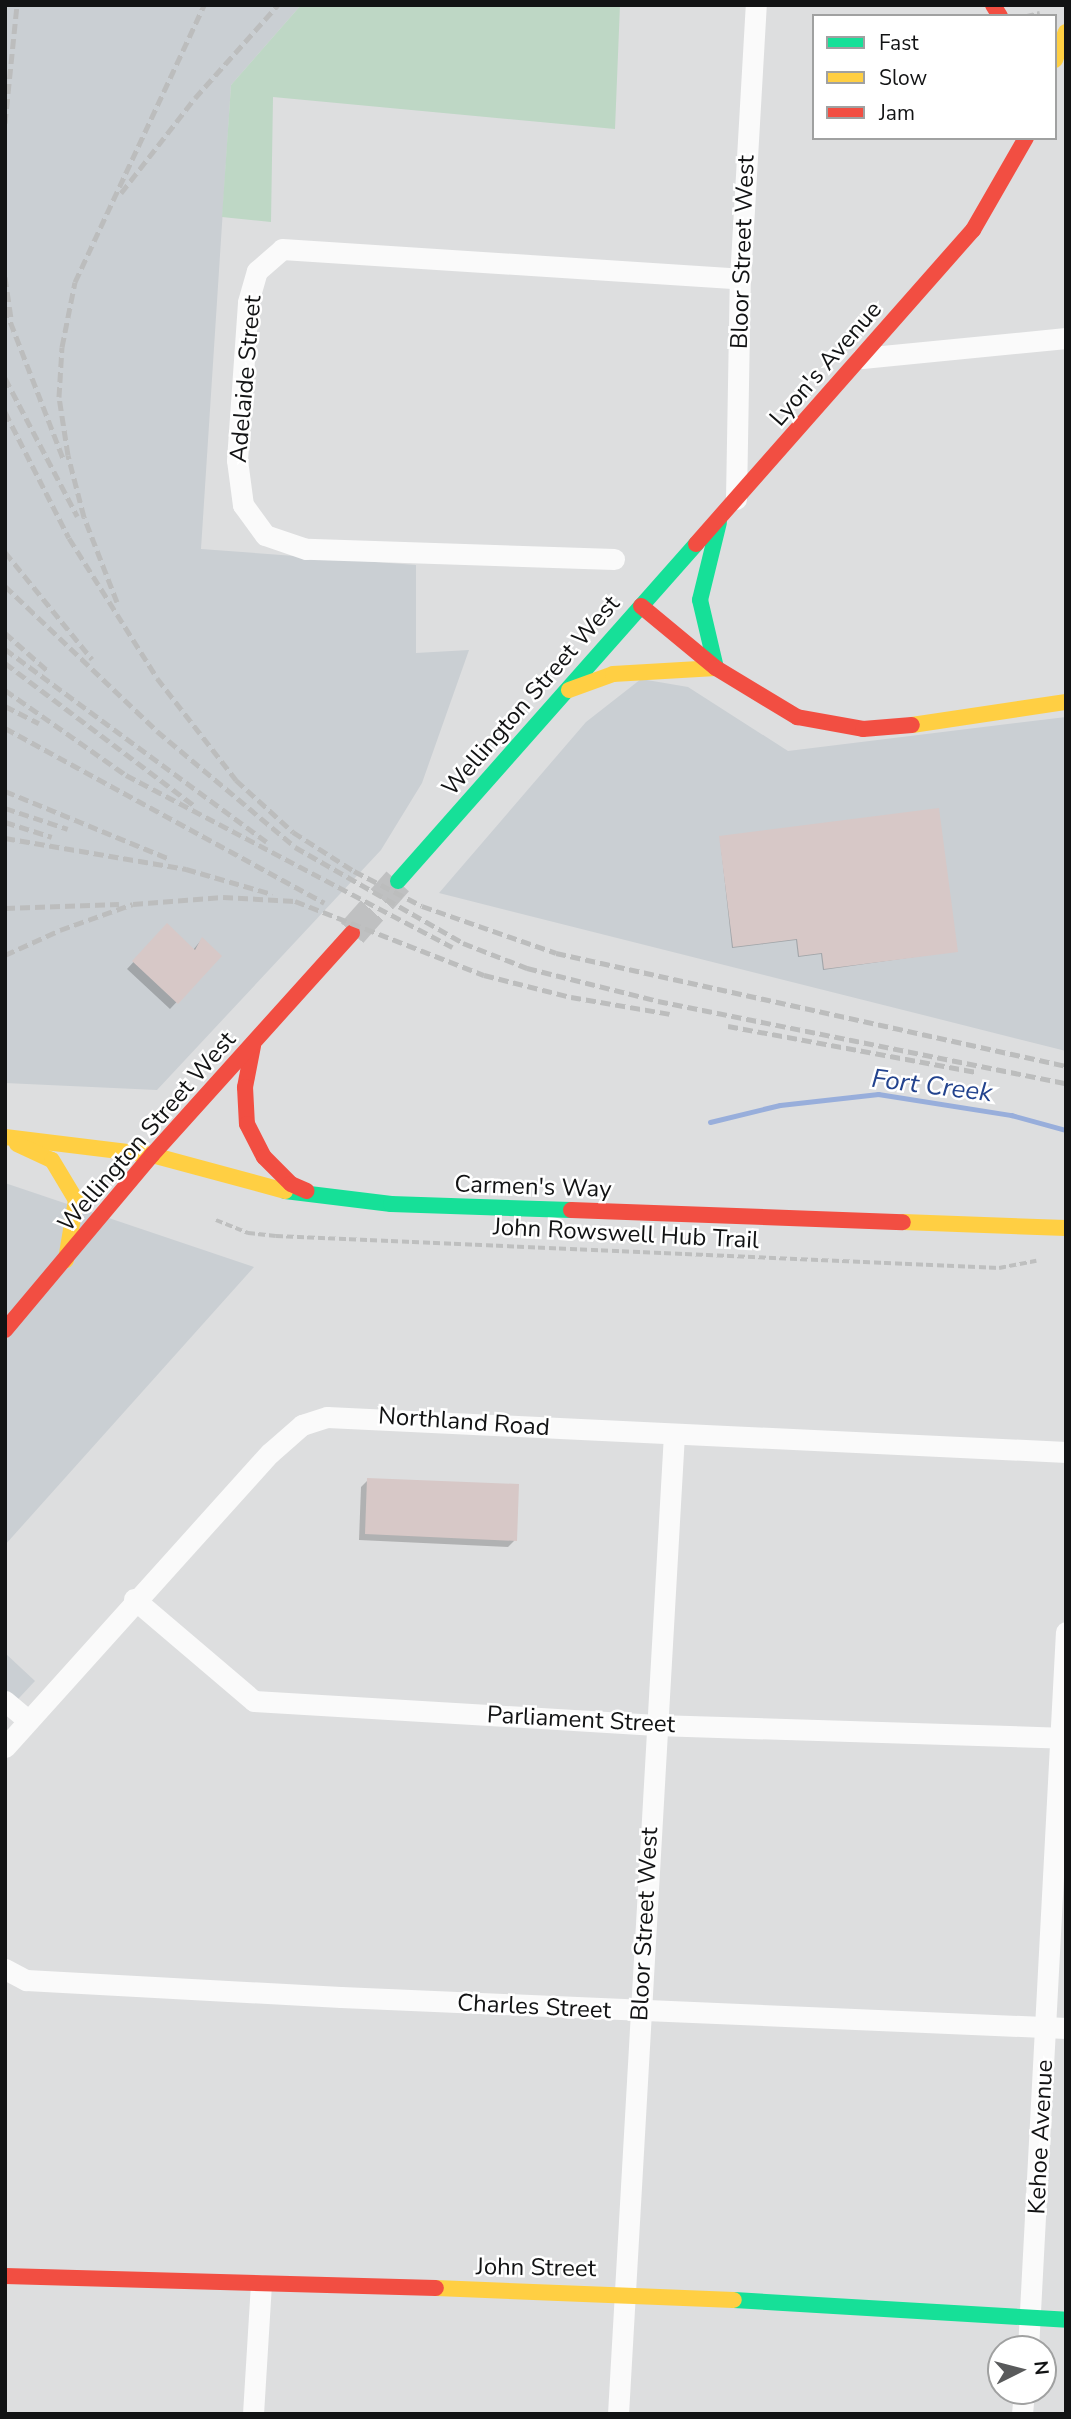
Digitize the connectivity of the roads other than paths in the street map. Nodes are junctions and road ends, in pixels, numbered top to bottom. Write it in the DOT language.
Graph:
graph roads {
  1 [pos="756,5"];
  2 [pos="1066,32"];
  3 [pos="1057,55"];
  4 [pos="1025,140"];
  5 [pos="740,279"];
  6 [pos="1066,338"];
  7 [pos="862,358"];
  8 [pos="736,499"];
  9 [pos="720,517"];
  10 [pos="614,559"];
  11 [pos="641,606"];
  12 [pos="716,668"];
  13 [pos="565,691"];
  14 [pos="1066,702"];
  15 [pos="398,881"];
  16 [pos="352,933"];
  17 [pos="253,1046"];
  18 [pos="5,1138"];
  19 [pos="152,1155"];
  20 [pos="312,1194"];
  21 [pos="1066,1228"];
  22 [pos="66,1260"];
  23 [pos="5,1329"];
  24 [pos="674,1435"];
  25 [pos="1066,1452"];
  26 [pos="134,1600"];
  27 [pos="1066,1632"];
  28 [pos="5,1701"];
  29 [pos="28,1720"];
  30 [pos="656,1725"];
  31 [pos="1063,1738"];
  32 [pos="5,1746"];
  33 [pos="5,1969"];
  34 [pos="641,2013"];
  35 [pos="1056,2027"];
  36 [pos="5,2276"];
  37 [pos="261,2285"];
  38 [pos="624,2293"];
  39 [pos="1030,2319"];
  40 [pos="1066,2320"];
  41 [pos="1029,2335"];
  42 [pos="253,2414"];
  43 [pos="618,2414"];
  1 -- 5 [label="street, Bloor Street West"];
  2 -- 3 [label="main road"];
  4 -- 7 [label="main road, Lyon's Avenue"];
  5 -- 8 [label="street, Bloor Street West"];
  5 -- 10 [label="street, Adelaide Street"];
  6 -- 7 [label="street"];
  7 -- 8 [label="main road, Lyon's Avenue"];
  8 -- 9 [label="main road, Lyon's Avenue"];
  9 -- 11 [label="main road, Lyon's Avenue"];
  9 -- 12 [label="main road"];
  11 -- 12 [label="main road, Wellington Street West"];
  11 -- 13 [label="main road, Wellington Street West"];
  12 -- 13 [label="main road"];
  12 -- 14 [label="main road, Wellington Street West"];
  13 -- 15 [label="main road, Wellington Street West"];
  16 -- 17 [label="main road, Wellington Street West"];
  17 -- 19 [label="main road, Wellington Street West"];
  17 -- 20 [label="main road"];
  18 -- 19 [label="main road, Carmen's Way"];
  18 -- 22 [label="main road"];
  19 -- 20 [label="main road, Carmen's Way"];
  19 -- 22 [label="main road, Wellington Street West"];
  20 -- 21 [label="main road, Carmen's Way"];
  22 -- 23 [label="main road, Wellington Street West"];
  24 -- 25 [label="street, Northland Road"];
  24 -- 26 [label="street, Northland Road"];
  24 -- 30 [label="street, Bloor Street West"];
  26 -- 29 [label="street, Northland Road"];
  26 -- 30 [label="street, Parliament Street"];
  27 -- 31 [label="street, Kehoe Avenue"];
  28 -- 29 [label="street"];
  29 -- 32 [label="street, Northland Road"];
  30 -- 31 [label="street, Parliament Street"];
  30 -- 34 [label="street, Bloor Street West"];
  31 -- 35 [label="street, Kehoe Avenue"];
  33 -- 34 [label="street, Charles Street"];
  34 -- 35 [label="street, Charles Street"];
  34 -- 38 [label="street, Bloor Street West"];
  35 -- 39 [label="street, Kehoe Avenue"];
  36 -- 37 [label="main road, John Street"];
  37 -- 38 [label="main road, John Street"];
  37 -- 42 [label="street"];
  38 -- 39 [label="main road, John Street"];
  38 -- 43 [label="street, Bloor Street West"];
  39 -- 40 [label="main road, John Street"];
  39 -- 41 [label="street, Kehoe Avenue"];
}
